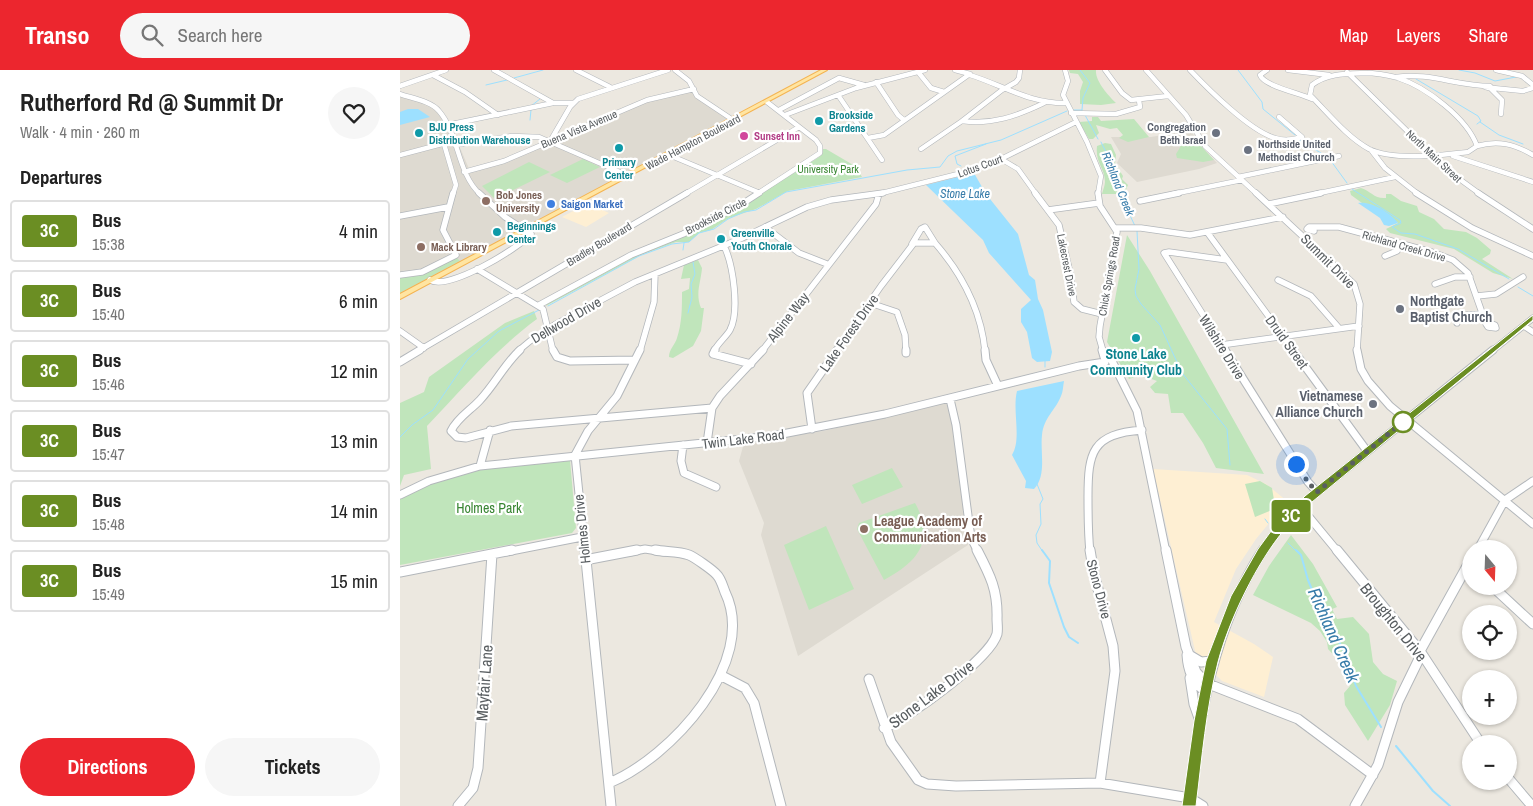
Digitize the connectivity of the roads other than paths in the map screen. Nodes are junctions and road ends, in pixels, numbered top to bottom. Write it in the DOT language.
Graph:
graph roads {
  1 [pos="446,70"];
  2 [pos="494,70"];
  3 [pos="576,70"];
  4 [pos="668,70"];
  5 [pos="675,70"];
  6 [pos="825,70"];
  7 [pos="925,70"];
  8 [pos="955,70"];
  9 [pos="1020,70"];
  10 [pos="1065,70"];
  11 [pos="1105,70"];
  12 [pos="1146,70"];
  13 [pos="1190,70"];
  14 [pos="1267,70"];
  15 [pos="1288,70"];
  16 [pos="1496,70"];
  17 [pos="918,72"];
  18 [pos="1348,72"];
  19 [pos="969,74"];
  20 [pos="433,75"];
  21 [pos="1331,76"];
  22 [pos="1396,77"];
  23 [pos="857,82"];
  24 [pos="876,82"];
  25 [pos="865,85"];
  26 [pos="400,86"];
  27 [pos="610,87"];
  28 [pos="1006,87"];
  29 [pos="1533,87"];
  30 [pos="846,88"];
  31 [pos="694,89"];
  32 [pos="1492,89"];
  33 [pos="1309,90"];
  34 [pos="944,92"];
  35 [pos="1297,92"];
  36 [pos="400,94"];
  37 [pos="838,95"];
  38 [pos="1168,96"];
  39 [pos="1312,99"];
  40 [pos="1139,100"];
  41 [pos="767,102"];
  42 [pos="554,103"];
  43 [pos="573,103"];
  44 [pos="1044,103"];
  45 [pos="1066,103"];
  46 [pos="779,110"];
  47 [pos="1071,113"];
  48 [pos="1501,114"];
  49 [pos="498,115"];
  50 [pos="785,115"];
  51 [pos="1279,117"];
  52 [pos="733,120"];
  53 [pos="904,120"];
  54 [pos="962,121"];
  55 [pos="1076,122"];
  56 [pos="447,125"];
  57 [pos="799,127"];
  58 [pos="868,138"];
  59 [pos="549,141"];
  60 [pos="454,143"];
  61 [pos="444,144"];
  62 [pos="1477,146"];
  63 [pos="921,149"];
  64 [pos="1371,150"];
  65 [pos="1432,154"];
  66 [pos="1444,154"];
  67 [pos="400,155"];
  68 [pos="669,155"];
  69 [pos="1533,155"];
  70 [pos="1339,156"];
  71 [pos="1002,159"];
  72 [pos="882,160"];
  73 [pos="464,172"];
  74 [pos="716,175"];
  75 [pos="629,176"];
  76 [pos="1240,178"];
  77 [pos="1395,178"];
  78 [pos="1533,182"];
  79 [pos="760,192"];
  80 [pos="879,194"];
  81 [pos="1140,201"];
  82 [pos="1099,203"];
  83 [pos="1269,204"];
  84 [pos="448,207"];
  85 [pos="1048,210"];
  86 [pos="400,216"];
  87 [pos="1283,217"];
  88 [pos="765,227"];
  89 [pos="1116,228"];
  90 [pos="1533,228"];
  91 [pos="528,230"];
  92 [pos="1207,232"];
  93 [pos="1299,232"];
  94 [pos="935,243"];
  95 [pos="912,244"];
  96 [pos="1401,245"];
  97 [pos="724,246"];
  98 [pos="1385,256"];
  99 [pos="1533,256"];
  100 [pos="1227,260"];
  101 [pos="827,264"];
  102 [pos="477,269"];
  103 [pos="400,274"];
  104 [pos="655,274"];
  105 [pos="1470,277"];
  106 [pos="1523,277"];
  107 [pos="1278,280"];
  108 [pos="433,282"];
  109 [pos="1435,284"];
  110 [pos="517,293"];
  111 [pos="1476,296"];
  112 [pos="400,297"];
  113 [pos="400,303"];
  114 [pos="870,303"];
  115 [pos="539,305"];
  116 [pos="1102,314"];
  117 [pos="1483,314"];
  118 [pos="1533,318"];
  119 [pos="1457,323"];
  120 [pos="1359,326"];
  121 [pos="1524,326"];
  122 [pos="548,328"];
  123 [pos="1339,328"];
  124 [pos="400,331"];
  125 [pos="1533,332"];
  126 [pos="1282,336"];
  127 [pos="1509,338"];
  128 [pos="1221,345"];
  129 [pos="424,348"];
  130 [pos="906,353"];
  131 [pos="1107,359"];
  132 [pos="635,360"];
  133 [pos="400,362"];
  134 [pos="750,364"];
  135 [pos="998,386"];
  136 [pos="950,399"];
  137 [pos="712,408"];
  138 [pos="598,419"];
  139 [pos="1406,420"];
  140 [pos="812,429"];
  141 [pos="490,430"];
  142 [pos="1142,430"];
  143 [pos="707,443"];
  144 [pos="683,445"];
  145 [pos="1367,451"];
  146 [pos="575,455"];
  147 [pos="480,466"];
  148 [pos="1533,481"];
  149 [pos="716,487"];
  150 [pos="1317,492"];
  151 [pos="400,495"];
  152 [pos="1505,500"];
  153 [pos="1300,506"];
  154 [pos="1533,524"];
  155 [pos="582,537"];
  156 [pos="1483,540"];
  157 [pos="492,554"];
  158 [pos="585,560"];
  159 [pos="400,572"];
  160 [pos="1462,577"];
  161 [pos="1502,595"];
  162 [pos="1533,624"];
  163 [pos="1186,647"];
  164 [pos="1420,651"];
  165 [pos="1212,661"];
  166 [pos="1190,675"];
  167 [pos="722,676"];
  168 [pos="869,679"];
  169 [pos="1206,687"];
  170 [pos="1200,721"];
  171 [pos="884,728"];
  172 [pos="1474,735"];
  173 [pos="1373,775"];
  174 [pos="609,783"];
  175 [pos="1100,783"];
  176 [pos="1517,788"];
  177 [pos="1189,802"];
  178 [pos="458,806"];
  179 [pos="611,806"];
  180 [pos="781,806"];
  181 [pos="1203,806"];
  182 [pos="1355,806"];
  183 [pos="1532,806"];
  1 -- 20 [label="street"];
  2 -- 42 [label="street"];
  3 -- 27 [label="street"];
  4 -- 27 [label="street"];
  5 -- 31 [label="street"];
  6 -- 41 [label="main road, Wade Hampton Boulevard"];
  7 -- 17 [label="street"];
  8 -- 19 [label="street"];
  9 -- 28 [label="street"];
  10 -- 45 [label="street"];
  11 -- 40 [label="street"];
  12 -- 38 [label="street, Summit Drive"];
  13 -- 51 [label="street"];
  14 -- 35 [label="street"];
  15 -- 21 [label="street"];
  16 -- 29 [label="street"];
  17 -- 24 [label="street"];
  17 -- 34 [label="street"];
  18 -- 21 [label="street"];
  18 -- 22 [label="street"];
  18 -- 65 [label="street, North Main Street"];
  19 -- 28 [label="street"];
  19 -- 34 [label="street"];
  20 -- 26 [label="street"];
  20 -- 49 [label="street"];
  21 -- 33 [label="street"];
  22 -- 32 [label="street"];
  22 -- 62 [label="street"];
  23 -- 25 [label="street"];
  23 -- 30 [label="street"];
  23 -- 46 [label="street"];
  24 -- 25 [label="street"];
  24 -- 53 [label="street"];
  25 -- 37 [label="street"];
  27 -- 43 [label="street"];
  28 -- 44 [label="street"];
  28 -- 54 [label="street"];
  29 -- 32 [label="street"];
  31 -- 52 [label="street"];
  31 -- 59 [label="street, Buena Vista Avenue"];
  32 -- 48 [label="street"];
  33 -- 35 [label="street"];
  33 -- 39 [label="street"];
  34 -- 53 [label="street"];
  35 -- 39 [label="street"];
  36 -- 56 [label="street"];
  37 -- 50 [label="street"];
  37 -- 58 [label="street"];
  38 -- 40 [label="street"];
  38 -- 76 [label="street, Summit Drive"];
  39 -- 64 [label="street"];
  40 -- 47 [label="street"];
  41 -- 46 [label="street, Brookside Circle"];
  41 -- 52 [label="main road, Wade Hampton Boulevard"];
  42 -- 43 [label="street"];
  42 -- 49 [label="street"];
  43 -- 59 [label="street"];
  44 -- 45 [label="street"];
  44 -- 54 [label="street"];
  45 -- 47 [label="street"];
  46 -- 50 [label="street, Brookside Circle"];
  47 -- 55 [label="street"];
  49 -- 56 [label="street"];
  50 -- 57 [label="street, Brookside Circle"];
  52 -- 68 [label="main road, Wade Hampton Boulevard"];
  53 -- 58 [label="street"];
  54 -- 63 [label="street"];
  55 -- 71 [label="street, Lotus Court"];
  55 -- 82 [label="street"];
  56 -- 60 [label="street"];
  57 -- 74 [label="street, Bradley Boulevard"];
  57 -- 79 [label="street, Brookside Circle"];
  58 -- 72 [label="street"];
  59 -- 60 [label="street"];
  59 -- 73 [label="street, Buena Vista Avenue"];
  59 -- 75 [label="street"];
  60 -- 61 [label="street"];
  60 -- 73 [label="street"];
  61 -- 67 [label="street"];
  61 -- 84 [label="street"];
  62 -- 66 [label="street"];
  62 -- 69 [label="street"];
  64 -- 65 [label="street"];
  64 -- 77 [label="street"];
  65 -- 66 [label="street"];
  65 -- 90 [label="street, North Main Street"];
  66 -- 78 [label="street"];
  68 -- 74 [label="street"];
  68 -- 75 [label="main road, Wade Hampton Boulevard"];
  70 -- 76 [label="street"];
  71 -- 80 [label="street, Lotus Court"];
  71 -- 85 [label="street, Lakecrest Drive"];
  73 -- 91 [label="street"];
  74 -- 79 [label="street"];
  74 -- 110 [label="street, Bradley Boulevard"];
  75 -- 91 [label="main road, Wade Hampton Boulevard"];
  76 -- 81 [label="street"];
  76 -- 83 [label="street, Summit Drive"];
  77 -- 83 [label="street"];
  77 -- 99 [label="street"];
  79 -- 115 [label="street, Brookside Circle"];
  80 -- 88 [label="street, Dellwood Drive"];
  80 -- 101 [label="street, Alpine Way"];
  82 -- 85 [label="street"];
  82 -- 89 [label="street, Chick Springs Road"];
  83 -- 87 [label="street, Summit Drive"];
  84 -- 86 [label="street"];
  84 -- 103 [label="street"];
  85 -- 116 [label="street, Lakecrest Drive"];
  87 -- 92 [label="street"];
  87 -- 93 [label="street, Summit Drive"];
  88 -- 97 [label="street, Dellwood Drive"];
  88 -- 101 [label="street"];
  89 -- 92 [label="street"];
  89 -- 116 [label="street, Chick Springs Road"];
  91 -- 102 [label="street"];
  91 -- 108 [label="main road, Wade Hampton Boulevard"];
  92 -- 100 [label="street, Druid Street"];
  93 -- 96 [label="street, Richland Creek Drive"];
  93 -- 120 [label="street, Summit Drive"];
  94 -- 95 [label="street"];
  94 -- 95 [label="street, Lake Forest Drive"];
  94 -- 135 [label="street, Lake Forest Drive"];
  95 -- 114 [label="street, Lake Forest Drive"];
  96 -- 98 [label="street"];
  96 -- 105 [label="street, Richland Creek Drive"];
  97 -- 104 [label="street, Dellwood Drive"];
  97 -- 134 [label="street"];
  100 -- 126 [label="street, Druid Street"];
  100 -- 128 [label="street, Wilshire Drive"];
  101 -- 134 [label="street, Alpine Way"];
  102 -- 108 [label="street"];
  102 -- 110 [label="street"];
  104 -- 122 [label="street, Dellwood Drive"];
  104 -- 132 [label="street"];
  105 -- 109 [label="street"];
  105 -- 111 [label="street, Richland Creek Drive"];
  106 -- 111 [label="street"];
  107 -- 123 [label="street"];
  108 -- 112 [label="main road, Wade Hampton Boulevard"];
  108 -- 113 [label="main road, Wade Hampton Boulevard"];
  110 -- 115 [label="street"];
  110 -- 129 [label="street, Bradley Boulevard"];
  111 -- 117 [label="street, Richland Creek Drive"];
  114 -- 130 [label="street"];
  114 -- 140 [label="street, Lake Forest Drive"];
  115 -- 122 [label="street"];
  116 -- 131 [label="street, Chick Springs Road"];
  117 -- 119 [label="street"];
  117 -- 127 [label="street, Richland Creek Drive"];
  118 -- 121 [label="street"];
  120 -- 123 [label="street"];
  120 -- 139 [label="street, Summit Drive"];
  121 -- 125 [label="street"];
  121 -- 127 [label="street"];
  122 -- 132 [label="street"];
  122 -- 141 [label="street, Dellwood Drive"];
  123 -- 126 [label="street"];
  124 -- 129 [label="street"];
  126 -- 128 [label="street"];
  126 -- 145 [label="street, Druid Street"];
  127 -- 139 [label="street"];
  128 -- 150 [label="street, Wilshire Drive"];
  129 -- 133 [label="street, Bradley Boulevard"];
  131 -- 135 [label="street, Twin Lake Road"];
  131 -- 142 [label="street"];
  132 -- 138 [label="street"];
  134 -- 137 [label="street, Alpine Way"];
  135 -- 136 [label="street, Twin Lake Road"];
  136 -- 140 [label="street, Twin Lake Road"];
  136 -- 171 [label="street, Stone Lake Drive"];
  137 -- 138 [label="street, Dellwood Drive"];
  137 -- 143 [label="street, Alpine Way"];
  138 -- 141 [label="street, Dellwood Drive"];
  138 -- 146 [label="street"];
  139 -- 145 [label="street"];
  139 -- 152 [label="street, Summit Drive"];
  140 -- 143 [label="street, Twin Lake Road"];
  141 -- 147 [label="street"];
  142 -- 163 [label="street"];
  142 -- 175 [label="street, Stono Drive"];
  143 -- 144 [label="street, Twin Lake Road"];
  144 -- 146 [label="street, Twin Lake Road"];
  144 -- 149 [label="street"];
  145 -- 150 [label="street"];
  146 -- 147 [label="street, Twin Lake Road"];
  146 -- 155 [label="street, Holmes Drive"];
  147 -- 151 [label="street, Twin Lake Road"];
  148 -- 152 [label="street"];
  150 -- 153 [label="street"];
  152 -- 154 [label="street, Summit Drive"];
  152 -- 156 [label="street"];
  153 -- 164 [label="street, Broughton Drive"];
  153 -- 165 [label="street"];
  155 -- 157 [label="street"];
  155 -- 158 [label="street, Holmes Drive"];
  157 -- 159 [label="street"];
  157 -- 178 [label="street, Mayfair Lane"];
  158 -- 167 [label="street"];
  158 -- 174 [label="street, Holmes Drive"];
  160 -- 164 [label="street"];
  161 -- 162 [label="street"];
  163 -- 165 [label="street"];
  163 -- 166 [label="street"];
  163 -- 169 [label="street"];
  164 -- 172 [label="street, Broughton Drive"];
  164 -- 173 [label="street"];
  165 -- 169 [label="street"];
  166 -- 169 [label="street"];
  166 -- 170 [label="street"];
  167 -- 174 [label="street"];
  167 -- 180 [label="street"];
  168 -- 171 [label="street"];
  169 -- 170 [label="street"];
  169 -- 173 [label="street"];
  170 -- 177 [label="street"];
  171 -- 175 [label="street, Stone Lake Drive"];
  173 -- 182 [label="street"];
  174 -- 179 [label="street, Holmes Drive"];
  175 -- 177 [label="street, Stone Lake Drive"];
  176 -- 183 [label="street"];
  177 -- 181 [label="street"];
}
